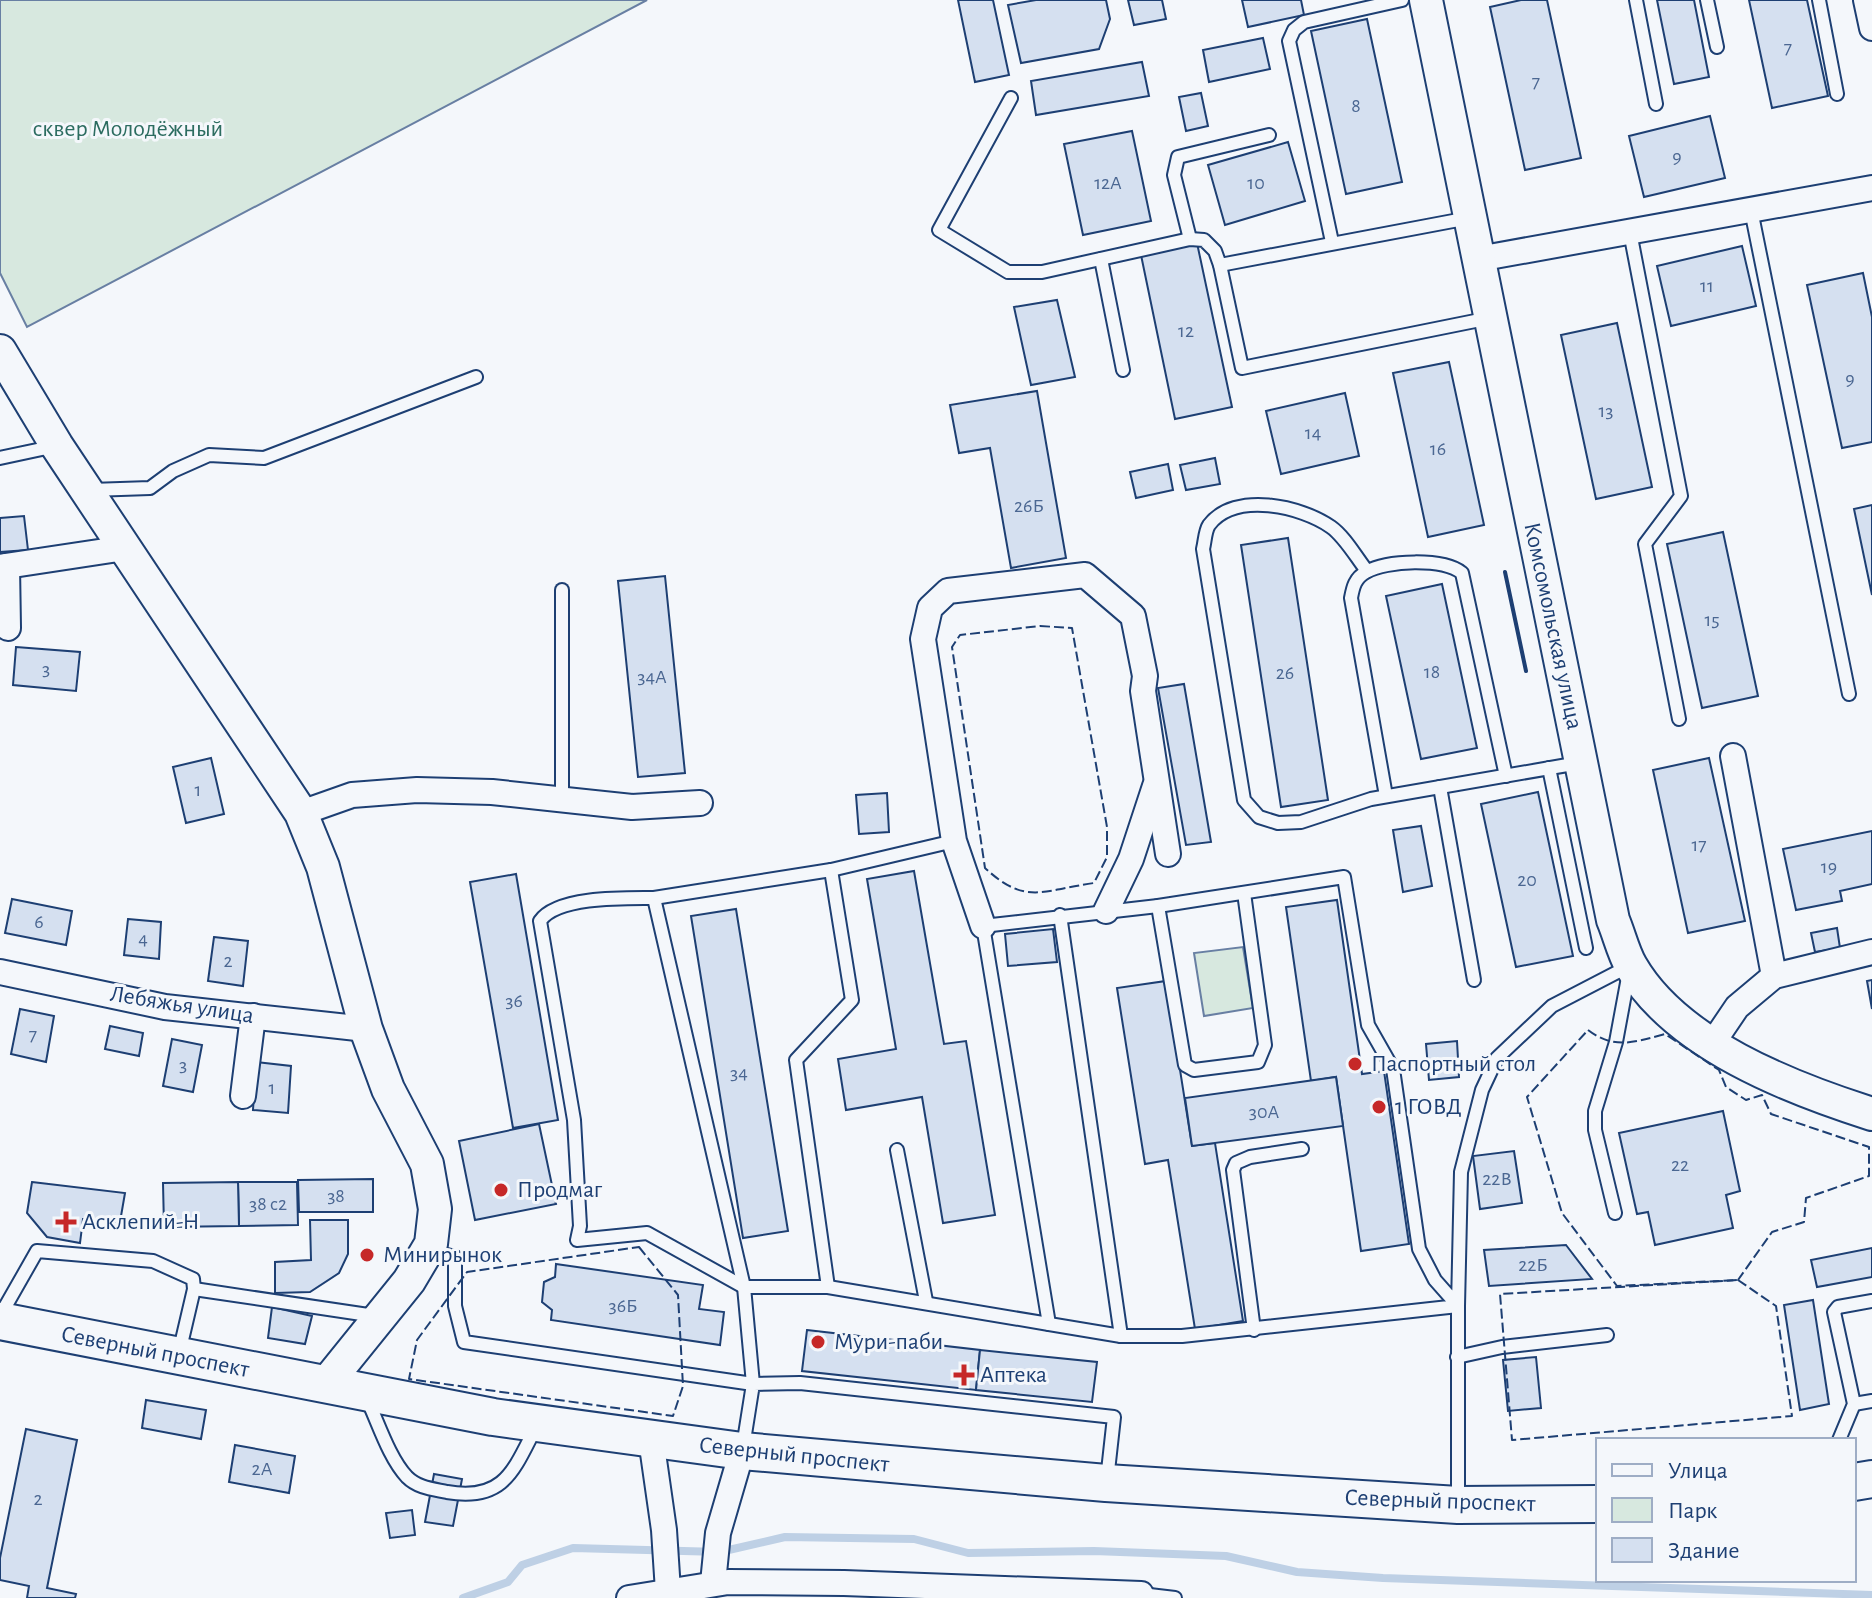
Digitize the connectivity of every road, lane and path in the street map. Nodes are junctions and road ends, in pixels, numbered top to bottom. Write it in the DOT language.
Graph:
graph roads {
  1 [pos="1402,0"];
  2 [pos="1426,0"];
  3 [pos="1636,0"];
  4 [pos="1707,0"];
  5 [pos="1819,0"];
  6 [pos="1866,0"];
  7 [pos="1872,28"];
  8 [pos="1717,47"];
  9 [pos="1837,94"];
  10 [pos="1011,98"];
  11 [pos="1656,104"];
  12 [pos="1269,135"];
  13 [pos="1872,188"];
  14 [pos="1751,210"];
  15 [pos="1469,218"];
  16 [pos="1630,232"];
  17 [pos="1190,239"];
  18 [pos="1332,242"];
  19 [pos="1101,259"];
  20 [pos="1478,259"];
  21 [pos="1220,265"];
  22 [pos="1490,318"];
  23 [pos="0,351"];
  24 [pos="1123,370"];
  25 [pos="476,377"];
  26 [pos="57,446"];
  27 [pos="0,458"];
  28 [pos="89,490"];
  29 [pos="125,548"];
  30 [pos="4,566"];
  31 [pos="1367,571"];
  32 [pos="562,590"];
  33 [pos="8,628"];
  34 [pos="1849,694"];
  35 [pos="1679,719"];
  36 [pos="1733,756"];
  37 [pos="1581,763"];
  38 [pos="1549,768"];
  39 [pos="1506,776"];
  40 [pos="1157,780"];
  41 [pos="1440,787"];
  42 [pos="1386,796"];
  43 [pos="562,802"];
  44 [pos="700,803"];
  45 [pos="301,813"];
  46 [pos="954,841"];
  47 [pos="1168,854"];
  48 [pos="831,870"];
  49 [pos="1244,893"];
  50 [pos="654,898"];
  51 [pos="1158,906"];
  52 [pos="1106,911"];
  53 [pos="1060,915"];
  54 [pos="983,926"];
  55 [pos="1586,948"];
  56 [pos="1872,952"];
  57 [pos="1631,965"];
  58 [pos="0,972"];
  59 [pos="1774,976"];
  60 [pos="1474,980"];
  61 [pos="253,1016"];
  62 [pos="366,1029"];
  63 [pos="1712,1044"];
  64 [pos="243,1096"];
  65 [pos="1872,1114"];
  66 [pos="1302,1149"];
  67 [pos="897,1150"];
  68 [pos="1615,1213"];
  69 [pos="431,1244"];
  70 [pos="744,1287"];
  71 [pos="828,1287"];
  72 [pos="194,1289"];
  73 [pos="926,1301"];
  74 [pos="1872,1301"];
  75 [pos="1458,1306"];
  76 [pos="378,1317"];
  77 [pos="0,1318"];
  78 [pos="1049,1324"];
  79 [pos="1254,1330"];
  80 [pos="1607,1335"];
  81 [pos="1121,1336"];
  82 [pos="178,1356"];
  83 [pos="1457,1357"];
  84 [pos="753,1384"];
  85 [pos="325,1385"];
  86 [pos="363,1392"];
  87 [pos="1872,1401"];
  88 [pos="1854,1404"];
  89 [pos="538,1424"];
  90 [pos="1840,1438"];
  91 [pos="651,1439"];
  92 [pos="742,1451"];
  93 [pos="1106,1483"];
  94 [pos="1596,1504"];
  95 [pos="1458,1505"];
  96 [pos="709,1582"];
  97 [pos="668,1591"];
  98 [pos="1142,1596"];
  99 [pos="629,1598"];
  100 [pos="1175,1598"];
  1 -- 18 [label="lane"];
  2 -- 15 [label="main road, Комсомольская улица"];
  3 -- 11 [label="lane"];
  4 -- 8 [label="lane"];
  5 -- 9 [label="lane"];
  6 -- 7 [label="street"];
  10 -- 19 [label="lane"];
  12 -- 17 [label="lane"];
  13 -- 14 [label="street"];
  14 -- 16 [label="street"];
  14 -- 34 [label="lane"];
  15 -- 18 [label="lane"];
  15 -- 20 [label="main road, Комсомольская улица"];
  16 -- 20 [label="street"];
  16 -- 35 [label="lane"];
  17 -- 19 [label="lane"];
  17 -- 21 [label="lane"];
  18 -- 21 [label="lane"];
  19 -- 24 [label="lane"];
  20 -- 22 [label="main road, Комсомольская улица"];
  21 -- 22 [label="lane"];
  22 -- 37 [label="main road, Комсомольская улица"];
  23 -- 26 [label="main road"];
  25 -- 28 [label="lane"];
  26 -- 27 [label="lane"];
  26 -- 28 [label="main road"];
  28 -- 29 [label="main road"];
  29 -- 30 [label="street"];
  29 -- 45 [label="main road"];
  30 -- 33 [label="street"];
  31 -- 39 [label="lane"];
  31 -- 42 [label="lane"];
  31 -- 42 [label="lane"];
  32 -- 43 [label="lane"];
  36 -- 59 [label="street"];
  37 -- 38 [label="lane"];
  37 -- 57 [label="main road, Комсомольская улица"];
  38 -- 39 [label="lane"];
  38 -- 55 [label="lane"];
  39 -- 41 [label="lane"];
  40 -- 46 [label="street"];
  40 -- 47 [label="street"];
  40 -- 52 [label="street"];
  41 -- 42 [label="lane"];
  41 -- 60 [label="lane"];
  43 -- 44 [label="street"];
  43 -- 45 [label="street"];
  45 -- 62 [label="main road"];
  46 -- 48 [label="lane"];
  46 -- 54 [label="street"];
  48 -- 50 [label="lane"];
  48 -- 71 [label="lane"];
  49 -- 51 [label="lane"];
  49 -- 51 [label="lane"];
  49 -- 75 [label="lane"];
  50 -- 70 [label="lane"];
  50 -- 70 [label="lane"];
  51 -- 52 [label="lane"];
  52 -- 53 [label="lane"];
  53 -- 54 [label="lane"];
  53 -- 81 [label="lane"];
  54 -- 78 [label="lane"];
  56 -- 59 [label="street"];
  57 -- 63 [label="main road, Комсомольская улица"];
  57 -- 68 [label="lane"];
  57 -- 75 [label="lane"];
  58 -- 61 [label="street, Лебяжья улица"];
  59 -- 63 [label="street"];
  61 -- 62 [label="street, Лебяжья улица"];
  61 -- 64 [label="street"];
  62 -- 69 [label="main road"];
  63 -- 65 [label="main road, Комсомольская улица"];
  66 -- 79 [label="lane"];
  67 -- 73 [label="lane"];
  69 -- 76 [label="main road"];
  69 -- 84 [label="lane"];
  70 -- 71 [label="lane"];
  70 -- 84 [label="lane"];
  71 -- 73 [label="lane"];
  72 -- 76 [label="lane"];
  72 -- 77 [label="lane"];
  72 -- 82 [label="lane"];
  73 -- 78 [label="lane"];
  74 -- 88 [label="lane"];
  75 -- 79 [label="lane"];
  75 -- 83 [label="lane"];
  76 -- 85 [label="main road"];
  77 -- 82 [label="main road, Северный проспект"];
  78 -- 81 [label="lane"];
  79 -- 81 [label="lane"];
  80 -- 83 [label="lane"];
  82 -- 85 [label="main road, Северный проспект"];
  83 -- 95 [label="lane"];
  84 -- 92 [label="lane"];
  84 -- 93 [label="lane"];
  85 -- 86 [label="main road, Северный проспект"];
  86 -- 89 [label="main road, Северный проспект"];
  86 -- 89 [label="lane"];
  87 -- 88 [label="lane"];
  88 -- 90 [label="lane"];
  89 -- 91 [label="main road, Северный проспект"];
  91 -- 92 [label="main road, Северный проспект"];
  91 -- 97 [label="street"];
  92 -- 93 [label="main road, Северный проспект"];
  92 -- 96 [label="street"];
  93 -- 95 [label="main road, Северный проспект"];
  94 -- 95 [label="main road, Северный проспект"];
  96 -- 97 [label="street"];
  96 -- 98 [label="street"];
  97 -- 99 [label="street"];
  98 -- 100 [label="lane"];
}
